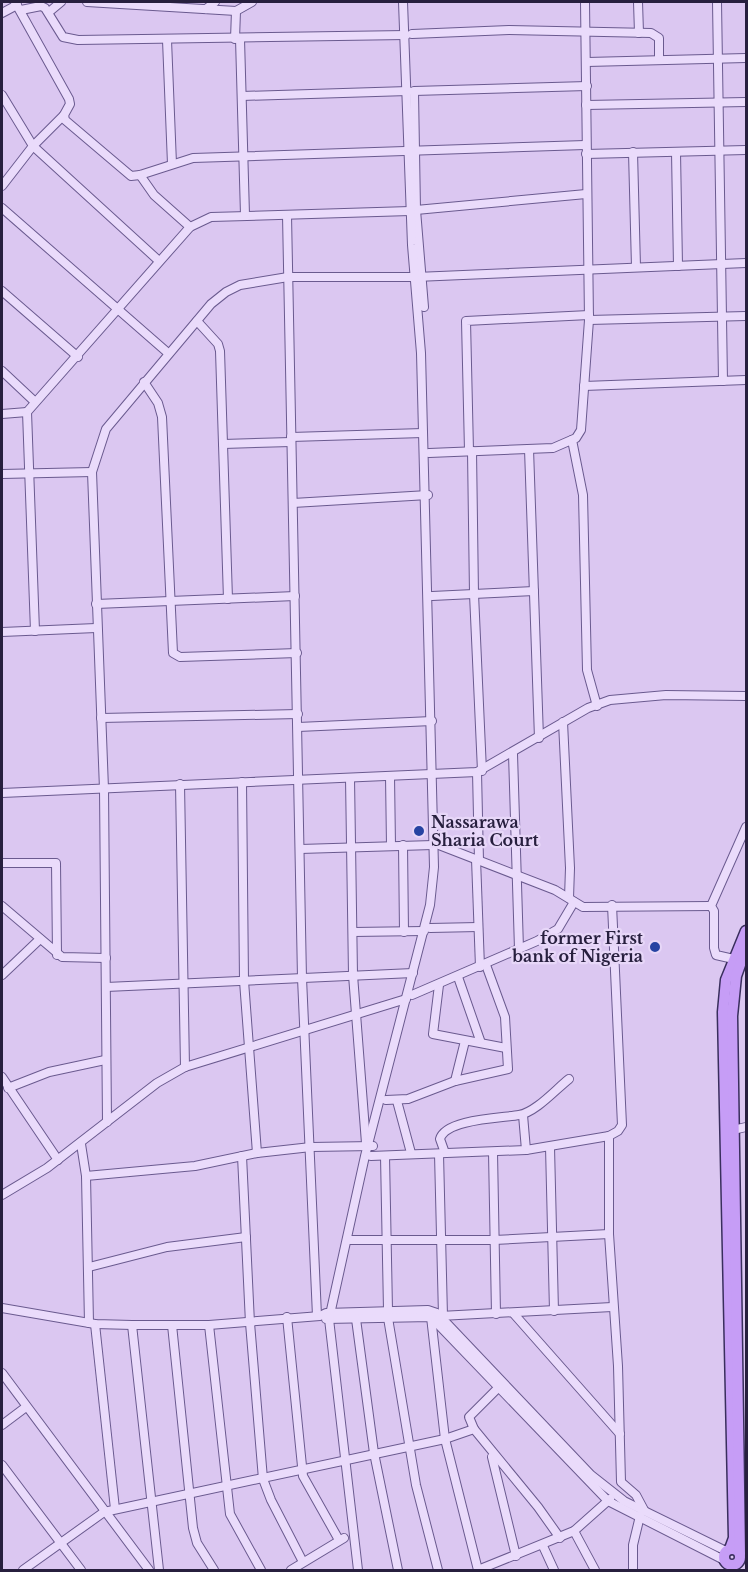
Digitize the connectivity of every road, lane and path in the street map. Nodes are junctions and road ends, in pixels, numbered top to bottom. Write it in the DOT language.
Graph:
graph roads {
  1 [pos="61,2"];
  2 [pos="87,2"];
  3 [pos="215,2"];
  4 [pos="229,2"];
  5 [pos="236,2"];
  6 [pos="252,2"];
  7 [pos="403,2"];
  8 [pos="409,2"];
  9 [pos="585,2"];
  10 [pos="638,2"];
  11 [pos="717,2"];
  12 [pos="185,4"];
  13 [pos="18,6"];
  14 [pos="206,9"];
  15 [pos="236,11"];
  16 [pos="49,12"];
  17 [pos="2,13"];
  18 [pos="587,30"];
  19 [pos="639,33"];
  20 [pos="409,34"];
  21 [pos="238,39"];
  22 [pos="167,40"];
  23 [pos="747,58"];
  24 [pos="719,59"];
  25 [pos="659,60"];
  26 [pos="587,62"];
  27 [pos="586,86"];
  28 [pos="411,91"];
  29 [pos="2,95"];
  30 [pos="242,96"];
  31 [pos="718,102"];
  32 [pos="747,102"];
  33 [pos="586,105"];
  34 [pos="64,116"];
  35 [pos="33,146"];
  36 [pos="412,150"];
  37 [pos="585,150"];
  38 [pos="718,150"];
  39 [pos="747,150"];
  40 [pos="633,152"];
  41 [pos="676,152"];
  42 [pos="244,156"];
  43 [pos="172,164"];
  44 [pos="140,175"];
  45 [pos="2,186"];
  46 [pos="586,194"];
  47 [pos="2,208"];
  48 [pos="413,210"];
  49 [pos="244,215"];
  50 [pos="287,215"];
  51 [pos="190,227"];
  52 [pos="159,261"];
  53 [pos="747,263"];
  54 [pos="721,264"];
  55 [pos="678,266"];
  56 [pos="636,267"];
  57 [pos="589,269"];
  58 [pos="288,277"];
  59 [pos="419,277"];
  60 [pos="2,291"];
  61 [pos="119,311"];
  62 [pos="747,316"];
  63 [pos="589,317"];
  64 [pos="722,317"];
  65 [pos="197,321"];
  66 [pos="168,353"];
  67 [pos="78,357"];
  68 [pos="2,371"];
  69 [pos="747,380"];
  70 [pos="723,381"];
  71 [pos="144,382"];
  72 [pos="584,386"];
  73 [pos="34,401"];
  74 [pos="27,412"];
  75 [pos="2,414"];
  76 [pos="423,433"];
  77 [pos="291,440"];
  78 [pos="572,440"];
  79 [pos="223,444"];
  80 [pos="529,449"];
  81 [pos="471,451"];
  82 [pos="429,453"];
  83 [pos="30,472"];
  84 [pos="92,472"];
  85 [pos="2,474"];
  86 [pos="427,495"];
  87 [pos="293,503"];
  88 [pos="534,591"];
  89 [pos="474,594"];
  90 [pos="296,596"];
  91 [pos="432,596"];
  92 [pos="228,599"];
  93 [pos="170,601"];
  94 [pos="96,604"];
  95 [pos="96,628"];
  96 [pos="35,631"];
  97 [pos="2,632"];
  98 [pos="297,653"];
  99 [pos="747,696"];
  100 [pos="597,706"];
  101 [pos="298,714"];
  102 [pos="101,718"];
  103 [pos="432,721"];
  104 [pos="563,722"];
  105 [pos="298,727"];
  106 [pos="539,738"];
  107 [pos="513,754"];
  108 [pos="480,772"];
  109 [pos="436,775"];
  110 [pos="390,776"];
  111 [pos="350,778"];
  112 [pos="300,781"];
  113 [pos="242,782"];
  114 [pos="180,784"];
  115 [pos="104,789"];
  116 [pos="2,793"];
  117 [pos="747,827"];
  118 [pos="404,845"];
  119 [pos="436,845"];
  120 [pos="391,846"];
  121 [pos="351,847"];
  122 [pos="300,849"];
  123 [pos="478,860"];
  124 [pos="2,863"];
  125 [pos="517,874"];
  126 [pos="571,900"];
  127 [pos="2,906"];
  128 [pos="612,906"];
  129 [pos="711,906"];
  130 [pos="478,927"];
  131 [pos="427,929"];
  132 [pos="747,931"];
  133 [pos="353,932"];
  134 [pos="404,932"];
  135 [pos="40,939"];
  136 [pos="747,948"];
  137 [pos="519,950"];
  138 [pos="57,955"];
  139 [pos="106,958"];
  140 [pos="737,960"];
  141 [pos="483,966"];
  142 [pos="413,973"];
  143 [pos="2,975"];
  144 [pos="353,975"];
  145 [pos="458,977"];
  146 [pos="302,978"];
  147 [pos="244,981"];
  148 [pos="183,984"];
  149 [pos="439,985"];
  150 [pos="106,987"];
  151 [pos="409,997"];
  152 [pos="358,1016"];
  153 [pos="305,1032"];
  154 [pos="465,1041"];
  155 [pos="481,1043"];
  156 [pos="248,1048"];
  157 [pos="506,1048"];
  158 [pos="105,1060"];
  159 [pos="185,1067"];
  160 [pos="2,1077"];
  161 [pos="569,1079"];
  162 [pos="455,1081"];
  163 [pos="8,1088"];
  164 [pos="386,1100"];
  165 [pos="397,1101"];
  166 [pos="523,1114"];
  167 [pos="107,1122"];
  168 [pos="747,1127"];
  169 [pos="734,1130"];
  170 [pos="609,1136"];
  171 [pos="81,1144"];
  172 [pos="311,1146"];
  173 [pos="369,1146"];
  174 [pos="549,1147"];
  175 [pos="526,1150"];
  176 [pos="493,1152"];
  177 [pos="257,1153"];
  178 [pos="411,1154"];
  179 [pos="442,1154"];
  180 [pos="242,1156"];
  181 [pos="371,1156"];
  182 [pos="385,1156"];
  183 [pos="58,1160"];
  184 [pos="86,1176"];
  185 [pos="3,1191"];
  186 [pos="609,1234"];
  187 [pos="246,1237"];
  188 [pos="551,1237"];
  189 [pos="350,1240"];
  190 [pos="386,1240"];
  191 [pos="441,1240"];
  192 [pos="494,1240"];
  193 [pos="89,1266"];
  194 [pos="612,1307"];
  195 [pos="2,1308"];
  196 [pos="554,1311"];
  197 [pos="388,1314"];
  198 [pos="496,1314"];
  199 [pos="514,1314"];
  200 [pos="318,1316"];
  201 [pos="332,1316"];
  202 [pos="438,1316"];
  203 [pos="287,1317"];
  204 [pos="356,1319"];
  205 [pos="92,1323"];
  206 [pos="250,1323"];
  207 [pos="132,1325"];
  208 [pos="172,1325"];
  209 [pos="210,1325"];
  210 [pos="2,1373"];
  211 [pos="499,1387"];
  212 [pos="26,1407"];
  213 [pos="2,1425"];
  214 [pos="474,1429"];
  215 [pos="620,1434"];
  216 [pos="445,1438"];
  217 [pos="409,1447"];
  218 [pos="374,1454"];
  219 [pos="491,1454"];
  220 [pos="343,1460"];
  221 [pos="2,1465"];
  222 [pos="303,1468"];
  223 [pos="263,1479"];
  224 [pos="227,1485"];
  225 [pos="615,1493"];
  226 [pos="189,1494"];
  227 [pos="608,1501"];
  228 [pos="152,1502"];
  229 [pos="115,1509"];
  230 [pos="104,1512"];
  231 [pos="642,1513"];
  232 [pos="574,1531"];
  233 [pos="351,1533"];
  234 [pos="560,1538"];
  235 [pos="339,1540"];
  236 [pos="60,1543"];
  237 [pos="543,1546"];
  238 [pos="516,1556"];
  239 [pos="507,1560"];
  240 [pos="733,1560"];
  241 [pos="303,1562"];
  242 [pos="23,1570"];
  243 [pos="81,1570"];
  244 [pos="149,1570"];
  245 [pos="159,1570"];
  246 [pos="214,1570"];
  247 [pos="261,1570"];
  248 [pos="291,1570"];
  249 [pos="358,1570"];
  250 [pos="398,1570"];
  251 [pos="438,1570"];
  252 [pos="478,1570"];
  253 [pos="511,1570"];
  254 [pos="554,1570"];
  255 [pos="596,1570"];
  256 [pos="633,1570"];
  1 -- 16 [label="street"];
  2 -- 12 [label="street"];
  3 -- 14 [label="street"];
  4 -- 15 [label="street"];
  5 -- 15 [label="street"];
  6 -- 15 [label="street"];
  7 -- 20 [label="street"];
  8 -- 20 [label="street"];
  9 -- 18 [label="street"];
  10 -- 19 [label="street"];
  11 -- 24 [label="street"];
  12 -- 14 [label="street"];
  13 -- 16 [label="street"];
  13 -- 17 [label="street"];
  13 -- 34 [label="street"];
  14 -- 15 [label="street"];
  15 -- 21 [label="street"];
  16 -- 22 [label="street"];
  18 -- 19 [label="street"];
  18 -- 20 [label="street"];
  18 -- 26 [label="street"];
  19 -- 25 [label="street"];
  20 -- 21 [label="street"];
  20 -- 28 [label="street"];
  21 -- 22 [label="street"];
  21 -- 30 [label="street"];
  22 -- 43 [label="street"];
  23 -- 24 [label="street"];
  24 -- 25 [label="street"];
  24 -- 31 [label="street"];
  25 -- 26 [label="street"];
  26 -- 27 [label="street"];
  27 -- 28 [label="street"];
  27 -- 33 [label="street"];
  28 -- 30 [label="street"];
  28 -- 36 [label="street"];
  29 -- 35 [label="street"];
  30 -- 42 [label="street"];
  31 -- 32 [label="street"];
  31 -- 33 [label="street"];
  31 -- 38 [label="street"];
  33 -- 37 [label="street"];
  34 -- 35 [label="street"];
  34 -- 44 [label="street"];
  35 -- 45 [label="street"];
  35 -- 52 [label="street"];
  36 -- 37 [label="street"];
  36 -- 42 [label="street"];
  36 -- 48 [label="street"];
  37 -- 40 [label="street"];
  37 -- 46 [label="street"];
  38 -- 39 [label="street"];
  38 -- 41 [label="street"];
  38 -- 54 [label="street"];
  40 -- 41 [label="street"];
  40 -- 56 [label="street"];
  41 -- 55 [label="street"];
  42 -- 43 [label="street"];
  42 -- 49 [label="street"];
  43 -- 44 [label="street"];
  44 -- 51 [label="street"];
  46 -- 48 [label="street"];
  46 -- 57 [label="street"];
  47 -- 61 [label="street"];
  48 -- 50 [label="street"];
  48 -- 59 [label="street"];
  49 -- 50 [label="street"];
  49 -- 51 [label="street"];
  50 -- 58 [label="street"];
  51 -- 52 [label="street"];
  52 -- 61 [label="street"];
  53 -- 54 [label="street"];
  54 -- 55 [label="street"];
  54 -- 64 [label="street"];
  55 -- 56 [label="street"];
  56 -- 57 [label="street"];
  57 -- 59 [label="street"];
  57 -- 63 [label="street"];
  58 -- 59 [label="street"];
  58 -- 65 [label="street"];
  58 -- 77 [label="street"];
  59 -- 76 [label="street"];
  59 -- 82 [label="street"];
  60 -- 67 [label="street"];
  61 -- 66 [label="street"];
  61 -- 67 [label="street"];
  62 -- 64 [label="street"];
  63 -- 64 [label="street"];
  63 -- 72 [label="street"];
  63 -- 81 [label="street"];
  64 -- 70 [label="street"];
  65 -- 66 [label="street"];
  65 -- 79 [label="street"];
  66 -- 71 [label="street"];
  67 -- 73 [label="street"];
  68 -- 73 [label="street"];
  69 -- 70 [label="street"];
  70 -- 72 [label="street"];
  71 -- 84 [label="street"];
  71 -- 93 [label="street"];
  72 -- 78 [label="street"];
  73 -- 74 [label="street"];
  74 -- 75 [label="street"];
  74 -- 83 [label="street"];
  76 -- 77 [label="street"];
  76 -- 86 [label="street"];
  77 -- 79 [label="street"];
  77 -- 87 [label="street"];
  78 -- 80 [label="street"];
  78 -- 100 [label="street"];
  79 -- 92 [label="street"];
  80 -- 81 [label="street"];
  80 -- 88 [label="street"];
  81 -- 82 [label="street"];
  81 -- 89 [label="street"];
  82 -- 86 [label="street"];
  83 -- 84 [label="street"];
  83 -- 85 [label="street"];
  83 -- 96 [label="street"];
  84 -- 94 [label="street"];
  86 -- 87 [label="street"];
  86 -- 91 [label="street"];
  86 -- 103 [label="street"];
  87 -- 90 [label="street"];
  88 -- 89 [label="street"];
  88 -- 106 [label="street"];
  89 -- 91 [label="street"];
  89 -- 108 [label="street"];
  90 -- 92 [label="street"];
  90 -- 98 [label="street"];
  91 -- 109 [label="street"];
  92 -- 93 [label="street"];
  93 -- 94 [label="street"];
  93 -- 98 [label="street"];
  94 -- 95 [label="street"];
  95 -- 96 [label="street"];
  95 -- 102 [label="street"];
  96 -- 97 [label="street"];
  98 -- 101 [label="street"];
  99 -- 100 [label="street"];
  100 -- 104 [label="street"];
  101 -- 102 [label="street"];
  101 -- 105 [label="street"];
  102 -- 115 [label="street"];
  103 -- 105 [label="street"];
  103 -- 109 [label="street"];
  104 -- 106 [label="street"];
  104 -- 126 [label="street"];
  105 -- 112 [label="street"];
  106 -- 107 [label="street"];
  107 -- 108 [label="street"];
  107 -- 125 [label="street"];
  108 -- 109 [label="street"];
  108 -- 123 [label="street"];
  109 -- 110 [label="street"];
  109 -- 119 [label="street"];
  110 -- 111 [label="street"];
  110 -- 120 [label="street"];
  111 -- 112 [label="street"];
  111 -- 121 [label="street"];
  112 -- 113 [label="street"];
  112 -- 122 [label="street"];
  113 -- 114 [label="street"];
  113 -- 147 [label="street"];
  114 -- 115 [label="street"];
  114 -- 148 [label="street"];
  115 -- 116 [label="street"];
  115 -- 139 [label="street"];
  117 -- 129 [label="street"];
  118 -- 119 [label="street"];
  118 -- 120 [label="street"];
  118 -- 134 [label="street"];
  119 -- 123 [label="street"];
  119 -- 131 [label="street"];
  120 -- 121 [label="street"];
  121 -- 122 [label="street"];
  121 -- 133 [label="street"];
  122 -- 146 [label="street"];
  123 -- 125 [label="street"];
  123 -- 130 [label="street"];
  124 -- 138 [label="street"];
  125 -- 126 [label="street"];
  125 -- 137 [label="street"];
  126 -- 128 [label="street"];
  126 -- 137 [label="street"];
  127 -- 135 [label="street"];
  128 -- 129 [label="street"];
  128 -- 170 [label="street"];
  129 -- 140 [label="street"];
  130 -- 131 [label="street"];
  130 -- 141 [label="street"];
  131 -- 134 [label="street"];
  131 -- 142 [label="street"];
  131 -- 151 [label="street"];
  132 -- 140 [label="main road"];
  133 -- 134 [label="street"];
  133 -- 144 [label="street"];
  135 -- 138 [label="street"];
  135 -- 143 [label="street"];
  136 -- 140 [label="main road"];
  137 -- 141 [label="street"];
  138 -- 139 [label="street"];
  139 -- 150 [label="street"];
  140 -- 169 [label="main road"];
  140 -- 240 [label="main road"];
  141 -- 145 [label="street"];
  141 -- 157 [label="street"];
  142 -- 144 [label="street"];
  142 -- 151 [label="street"];
  144 -- 146 [label="street"];
  144 -- 152 [label="street"];
  145 -- 149 [label="street"];
  145 -- 155 [label="street"];
  146 -- 147 [label="street"];
  146 -- 153 [label="street"];
  147 -- 148 [label="street"];
  147 -- 156 [label="street"];
  148 -- 150 [label="street"];
  148 -- 159 [label="street"];
  149 -- 151 [label="street"];
  149 -- 154 [label="street"];
  150 -- 158 [label="street"];
  151 -- 152 [label="street"];
  151 -- 164 [label="street"];
  151 -- 173 [label="street"];
  152 -- 153 [label="street"];
  152 -- 173 [label="street"];
  153 -- 156 [label="street"];
  153 -- 172 [label="street"];
  154 -- 155 [label="street"];
  154 -- 162 [label="street"];
  155 -- 157 [label="street"];
  156 -- 159 [label="street"];
  156 -- 177 [label="street"];
  157 -- 162 [label="street"];
  158 -- 163 [label="street"];
  158 -- 167 [label="street"];
  159 -- 167 [label="street"];
  160 -- 163 [label="street"];
  161 -- 166 [label="street"];
  162 -- 165 [label="street"];
  163 -- 183 [label="street"];
  164 -- 165 [label="street"];
  164 -- 173 [label="street"];
  165 -- 178 [label="street"];
  166 -- 175 [label="street"];
  166 -- 179 [label="street"];
  167 -- 171 [label="street"];
  168 -- 169 [label="street"];
  169 -- 240 [label="main road"];
  170 -- 174 [label="street"];
  170 -- 186 [label="street"];
  171 -- 183 [label="street"];
  171 -- 184 [label="street"];
  172 -- 173 [label="street"];
  172 -- 177 [label="street"];
  172 -- 200 [label="street"];
  173 -- 181 [label="street"];
  173 -- 201 [label="street"];
  174 -- 175 [label="street"];
  174 -- 188 [label="street"];
  175 -- 176 [label="street"];
  176 -- 179 [label="street"];
  176 -- 192 [label="street"];
  177 -- 180 [label="street"];
  178 -- 179 [label="street"];
  178 -- 182 [label="street"];
  179 -- 191 [label="street"];
  180 -- 184 [label="street"];
  180 -- 187 [label="street"];
  181 -- 182 [label="street"];
  181 -- 189 [label="street"];
  182 -- 190 [label="street"];
  183 -- 185 [label="street"];
  184 -- 193 [label="street"];
  186 -- 188 [label="street"];
  186 -- 194 [label="street"];
  187 -- 193 [label="street"];
  187 -- 206 [label="street"];
  188 -- 192 [label="street"];
  188 -- 196 [label="street"];
  189 -- 190 [label="street"];
  189 -- 201 [label="street"];
  190 -- 191 [label="street"];
  190 -- 197 [label="street"];
  191 -- 192 [label="street"];
  191 -- 202 [label="street"];
  192 -- 198 [label="street"];
  193 -- 205 [label="street"];
  194 -- 196 [label="street"];
  194 -- 215 [label="street"];
  195 -- 205 [label="street"];
  196 -- 199 [label="street"];
  197 -- 201 [label="street"];
  197 -- 202 [label="street"];
  197 -- 204 [label="street"];
  197 -- 217 [label="street"];
  198 -- 199 [label="street"];
  198 -- 202 [label="street"];
  199 -- 215 [label="street"];
  200 -- 201 [label="street"];
  200 -- 203 [label="street"];
  201 -- 204 [label="street"];
  201 -- 220 [label="street"];
  202 -- 211 [label="street"];
  202 -- 216 [label="street"];
  202 -- 225 [label="street"];
  203 -- 206 [label="street"];
  203 -- 222 [label="street"];
  204 -- 218 [label="street"];
  205 -- 207 [label="street"];
  205 -- 229 [label="street"];
  206 -- 209 [label="street"];
  206 -- 223 [label="street"];
  207 -- 208 [label="street"];
  207 -- 228 [label="street"];
  208 -- 209 [label="street"];
  208 -- 226 [label="street"];
  209 -- 224 [label="street"];
  210 -- 212 [label="street"];
  211 -- 214 [label="street"];
  211 -- 227 [label="street"];
  212 -- 213 [label="street"];
  212 -- 230 [label="street"];
  214 -- 216 [label="street"];
  214 -- 219 [label="street"];
  215 -- 231 [label="street"];
  216 -- 217 [label="street"];
  216 -- 252 [label="street"];
  217 -- 218 [label="street"];
  217 -- 251 [label="street"];
  218 -- 220 [label="street"];
  218 -- 250 [label="street"];
  219 -- 234 [label="street"];
  219 -- 238 [label="street"];
  220 -- 222 [label="street"];
  220 -- 233 [label="street"];
  221 -- 236 [label="street"];
  222 -- 223 [label="street"];
  222 -- 235 [label="street"];
  223 -- 224 [label="street"];
  223 -- 241 [label="street"];
  224 -- 226 [label="street"];
  224 -- 247 [label="street"];
  225 -- 227 [label="street"];
  225 -- 231 [label="street"];
  226 -- 228 [label="street"];
  226 -- 246 [label="street"];
  227 -- 231 [label="street"];
  227 -- 232 [label="street"];
  228 -- 229 [label="street"];
  228 -- 245 [label="street"];
  229 -- 230 [label="street"];
  230 -- 236 [label="street"];
  230 -- 244 [label="street"];
  231 -- 240 [label="street"];
  231 -- 256 [label="street"];
  232 -- 234 [label="street"];
  232 -- 255 [label="street"];
  233 -- 235 [label="street"];
  233 -- 249 [label="street"];
  234 -- 237 [label="street"];
  235 -- 241 [label="street"];
  236 -- 242 [label="street"];
  236 -- 243 [label="street"];
  237 -- 238 [label="street"];
  237 -- 254 [label="street"];
  238 -- 239 [label="street"];
  239 -- 252 [label="street"];
  239 -- 253 [label="street"];
  241 -- 248 [label="street"];
}
